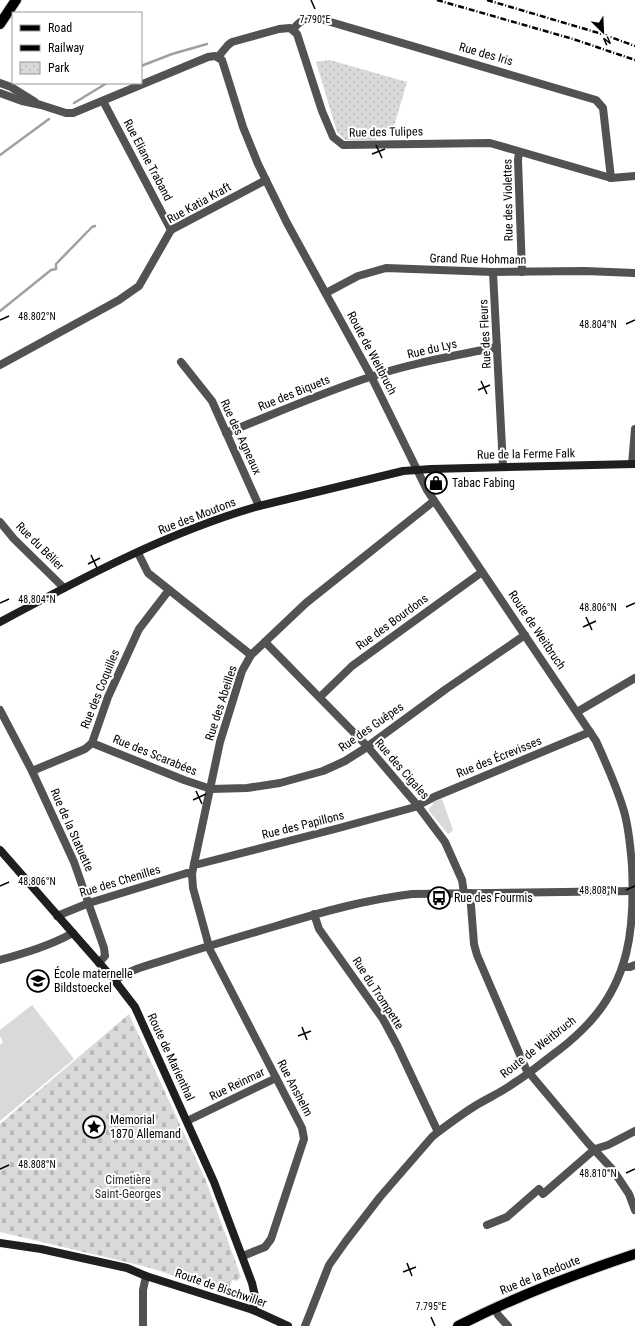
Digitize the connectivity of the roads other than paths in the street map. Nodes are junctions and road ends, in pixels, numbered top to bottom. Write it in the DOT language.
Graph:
graph roads {
  1 [pos="8,0"];
  2 [pos="16,0"];
  3 [pos="0,11"];
  4 [pos="0,24"];
  5 [pos="293,30"];
  6 [pos="218,57"];
  7 [pos="0,83"];
  8 [pos="0,93"];
  9 [pos="103,100"];
  10 [pos="41,105"];
  11 [pos="519,152"];
  12 [pos="635,176"];
  13 [pos="611,178"];
  14 [pos="266,180"];
  15 [pos="171,230"];
  16 [pos="493,272"];
  17 [pos="522,272"];
  18 [pos="635,273"];
  19 [pos="326,293"];
  20 [pos="497,347"];
  21 [pos="181,362"];
  22 [pos="0,365"];
  23 [pos="371,376"];
  24 [pos="635,429"];
  25 [pos="226,433"];
  26 [pos="633,464"];
  27 [pos="503,467"];
  28 [pos="417,470"];
  29 [pos="434,501"];
  30 [pos="259,506"];
  31 [pos="0,522"];
  32 [pos="138,553"];
  33 [pos="482,572"];
  34 [pos="64,588"];
  35 [pos="169,590"];
  36 [pos="0,622"];
  37 [pos="525,635"];
  38 [pos="265,642"];
  39 [pos="251,655"];
  40 [pos="635,678"];
  41 [pos="320,698"];
  42 [pos="0,710"];
  43 [pos="577,712"];
  44 [pos="590,732"];
  45 [pos="92,743"];
  46 [pos="367,746"];
  47 [pos="32,771"];
  48 [pos="210,789"];
  49 [pos="418,806"];
  50 [pos="632,837"];
  51 [pos="0,850"];
  52 [pos="194,864"];
  53 [pos="192,874"];
  54 [pos="634,891"];
  55 [pos="467,893"];
  56 [pos="89,902"];
  57 [pos="314,914"];
  58 [pos="57,916"];
  59 [pos="73,933"];
  60 [pos="208,946"];
  61 [pos="0,960"];
  62 [pos="99,963"];
  63 [pos="635,965"];
  64 [pos="623,967"];
  65 [pos="115,980"];
  66 [pos="529,1073"];
  67 [pos="276,1078"];
  68 [pos="187,1121"];
  69 [pos="635,1131"];
  70 [pos="438,1132"];
  71 [pos="595,1149"];
  72 [pos="635,1210"];
  73 [pos="487,1225"];
  74 [pos="0,1243"];
  75 [pos="635,1254"];
  76 [pos="243,1256"];
  77 [pos="146,1276"];
  78 [pos="495,1308"];
  79 [pos="253,1310"];
  80 [pos="143,1326"];
  81 [pos="288,1326"];
  82 [pos="305,1326"];
  83 [pos="458,1326"];
  84 [pos="508,1326"];
  1 -- 3 [label="main road"];
  2 -- 4 [label="main road"];
  5 -- 6 [label="street"];
  5 -- 11 [label="street, Rue des Tulipes"];
  5 -- 13 [label="street, Rue des Iris"];
  6 -- 9 [label="street"];
  6 -- 14 [label="street, Route de Weitbruch"];
  7 -- 10 [label="street"];
  8 -- 10 [label="street"];
  9 -- 10 [label="street"];
  9 -- 15 [label="street, Rue Eliane Traband"];
  11 -- 13 [label="street, Rue des Tulipes"];
  11 -- 17 [label="street, Rue des Violettes"];
  12 -- 13 [label="street, Rue des Tulipes"];
  14 -- 15 [label="street, Rue Katia Kraft"];
  14 -- 19 [label="street, Route de Weitbruch"];
  15 -- 22 [label="street, Rue Katia Kraft"];
  16 -- 17 [label="street, Grand Rue Hohmann"];
  16 -- 19 [label="street, Grand Rue Hohmann"];
  16 -- 20 [label="street, Rue des Fleurs"];
  17 -- 18 [label="street, Grand Rue Hohmann"];
  19 -- 23 [label="street, Route de Weitbruch"];
  20 -- 23 [label="street, Rue du Lys"];
  20 -- 27 [label="street, Rue des Fleurs"];
  21 -- 25 [label="street, Rue des Agneaux"];
  23 -- 25 [label="street, Rue des Biquets"];
  23 -- 28 [label="street, Route de Weitbruch"];
  24 -- 26 [label="street"];
  25 -- 30 [label="street, Rue des Agneaux"];
  26 -- 27 [label="street, Rue de la Ferme Falk"];
  27 -- 28 [label="street, Rue de la Ferme Falk"];
  28 -- 29 [label="street, Route de Weitbruch"];
  28 -- 30 [label="street, Rue des Moutons"];
  29 -- 33 [label="street, Route de Weitbruch"];
  29 -- 38 [label="street, Rue des Abeilles"];
  30 -- 32 [label="street, Rue des Moutons"];
  31 -- 34 [label="street, Rue du Bélier"];
  32 -- 34 [label="street, Rue des Moutons"];
  32 -- 35 [label="street"];
  33 -- 37 [label="street, Route de Weitbruch"];
  33 -- 41 [label="street, Rue des Bourdons"];
  34 -- 36 [label="street, Rue des Moutons"];
  35 -- 39 [label="street"];
  35 -- 45 [label="street, Rue des Coquilles"];
  37 -- 43 [label="street, Route de Weitbruch"];
  37 -- 46 [label="street, Rue des Guêpes"];
  38 -- 39 [label="street, Rue des Abeilles"];
  38 -- 41 [label="street, Rue des Cigales"];
  39 -- 48 [label="street, Rue des Abeilles"];
  40 -- 43 [label="street"];
  41 -- 46 [label="street, Rue des Cigales"];
  42 -- 47 [label="street, Rue de la Statuette"];
  43 -- 44 [label="street, Route de Weitbruch"];
  44 -- 49 [label="street, Rue des Écrevisses"];
  44 -- 50 [label="street, Route de Weitbruch"];
  45 -- 47 [label="street, Rue des Coquilles"];
  45 -- 48 [label="street, Rue des Scarabées"];
  46 -- 48 [label="street, Rue des Guêpes"];
  46 -- 49 [label="street, Rue des Cigales"];
  47 -- 56 [label="street, Rue de la Statuette"];
  48 -- 52 [label="street, Rue des Abeilles"];
  49 -- 52 [label="street, Rue des Papillons"];
  49 -- 55 [label="street, Rue des Cigales"];
  50 -- 54 [label="street, Route de Weitbruch"];
  51 -- 58 [label="street, Route de Marienthal"];
  52 -- 53 [label="street, Rue des Abeilles"];
  53 -- 56 [label="street, Rue des Chenilles"];
  53 -- 60 [label="street, Rue des Abeilles"];
  54 -- 55 [label="street"];
  54 -- 64 [label="street, Route de Weitbruch"];
  55 -- 57 [label="street"];
  55 -- 66 [label="street, Rue des Cigales"];
  56 -- 58 [label="street, Rue des Chenilles"];
  56 -- 62 [label="street, Rue de la Statuette"];
  57 -- 60 [label="street"];
  57 -- 70 [label="street, Rue du Trompette"];
  58 -- 59 [label="street, Route de Marienthal"];
  59 -- 61 [label="street"];
  59 -- 62 [label="street, Route de Marienthal"];
  60 -- 65 [label="street"];
  60 -- 67 [label="street, Rue Anshelm"];
  62 -- 65 [label="street, Route de Marienthal"];
  63 -- 64 [label="street"];
  64 -- 66 [label="street, Route de Weitbruch"];
  65 -- 68 [label="street, Route de Marienthal"];
  66 -- 70 [label="street, Route de Weitbruch"];
  66 -- 71 [label="street, Rue des Cigales"];
  67 -- 68 [label="street, Rue Reinmar"];
  67 -- 76 [label="street, Rue Anshelm"];
  68 -- 76 [label="street, Route de Marienthal"];
  69 -- 71 [label="street"];
  70 -- 82 [label="street, Route de Weitbruch"];
  71 -- 72 [label="street, Rue des Cigales"];
  71 -- 73 [label="street"];
  74 -- 77 [label="street, Route de Bischwiller"];
  75 -- 78 [label="main road, Rue de la Redoute"];
  76 -- 79 [label="street, Route de Marienthal"];
  77 -- 79 [label="street, Route de Bischwiller"];
  77 -- 80 [label="street"];
  78 -- 83 [label="main road, Rue de la Redoute"];
  78 -- 84 [label="street"];
  79 -- 81 [label="street, Route de Bischwiller"];
}
